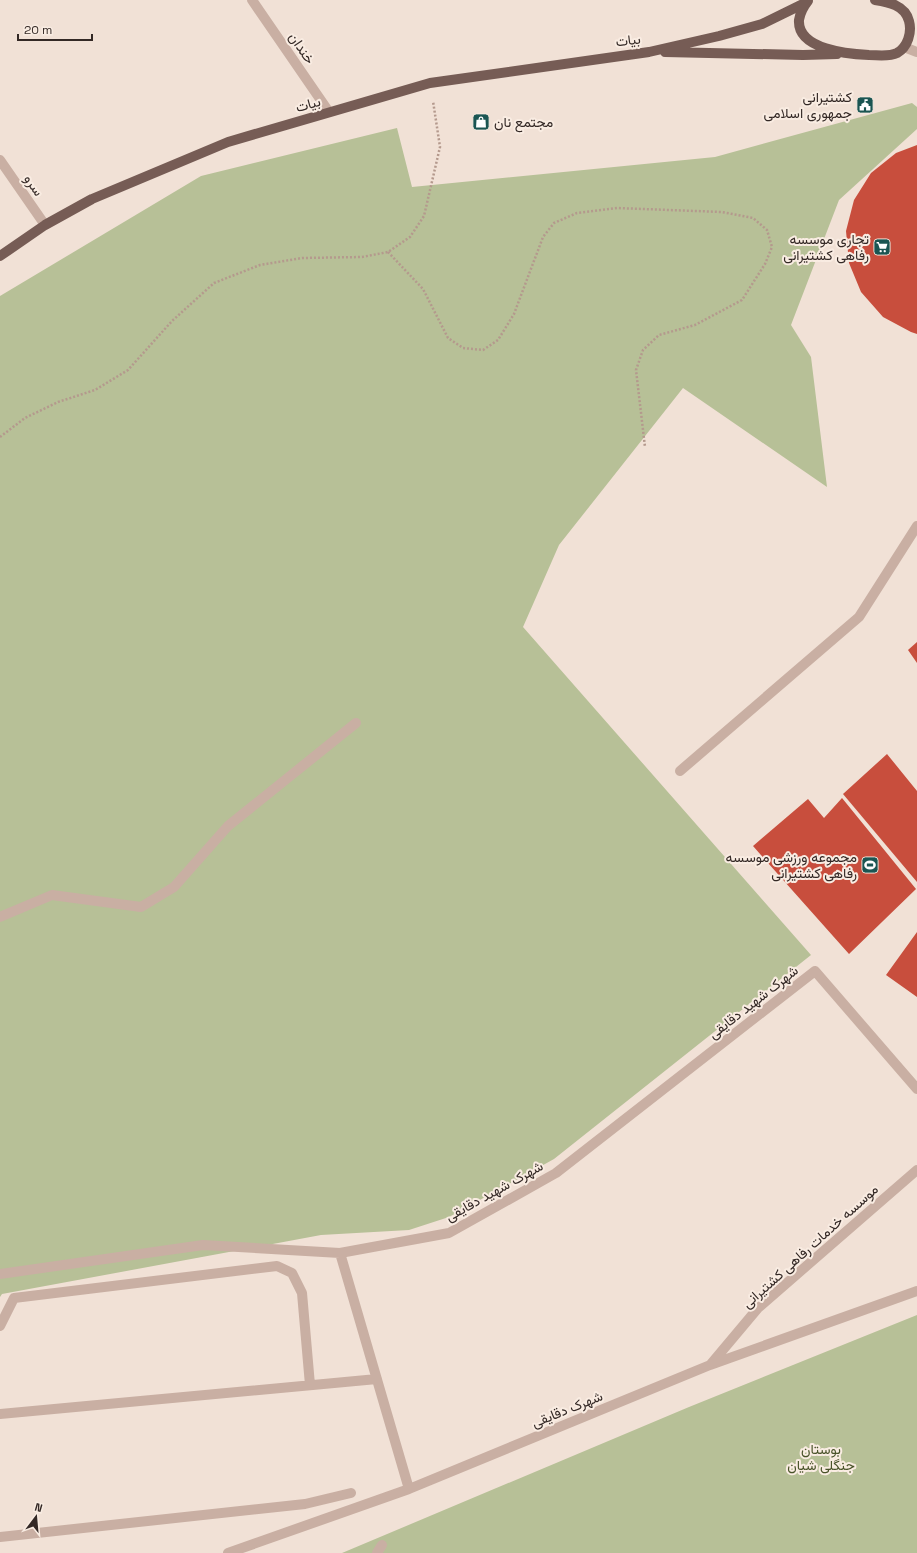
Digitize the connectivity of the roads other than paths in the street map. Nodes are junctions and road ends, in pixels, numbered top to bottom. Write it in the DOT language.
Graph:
graph roads {
  1 [pos="252,0"];
  2 [pos="880,0"];
  3 [pos="807,1"];
  4 [pos="914,33"];
  5 [pos="904,47"];
  6 [pos="649,52"];
  7 [pos="917,52"];
  8 [pos="849,54"];
  9 [pos="329,112"];
  10 [pos="0,160"];
  11 [pos="45,225"];
  12 [pos="0,256"];
  13 [pos="917,526"];
  14 [pos="356,723"];
  15 [pos="680,771"];
  16 [pos="0,917"];
  17 [pos="917,1089"];
  18 [pos="917,1170"];
  19 [pos="340,1253"];
  20 [pos="0,1274"];
  21 [pos="917,1292"];
  22 [pos="0,1326"];
  23 [pos="710,1365"];
  24 [pos="377,1379"];
  25 [pos="310,1385"];
  26 [pos="0,1414"];
  27 [pos="409,1489"];
  28 [pos="351,1493"];
  29 [pos="0,1537"];
  30 [pos="228,1553"];
  1 -- 9 [label="street, خندان"];
  2 -- 4 [label="main road"];
  3 -- 6 [label="main road, بیات"];
  3 -- 8 [label="main road"];
  4 -- 5 [label="main road"];
  5 -- 7 [label="street"];
  5 -- 8 [label="main road"];
  6 -- 8 [label="main road, بیات"];
  6 -- 9 [label="main road, بیات"];
  9 -- 11 [label="main road, بیات"];
  10 -- 11 [label="street, سرو"];
  11 -- 12 [label="main road, بیات"];
  13 -- 15 [label="street"];
  14 -- 16 [label="street"];
  17 -- 19 [label="street, شهرک شهید دقایقی"];
  18 -- 23 [label="street, موسسه خدمات رفاهی کشتیرانی"];
  19 -- 20 [label="street, شهرک شهید دقایقی"];
  19 -- 24 [label="street"];
  21 -- 23 [label="street, شهرک دقایقی"];
  22 -- 25 [label="street"];
  23 -- 27 [label="street, شهرک دقایقی"];
  24 -- 25 [label="street"];
  24 -- 27 [label="street"];
  25 -- 26 [label="street"];
  27 -- 30 [label="street, شهرک دقایقی"];
  28 -- 29 [label="street"];
}
